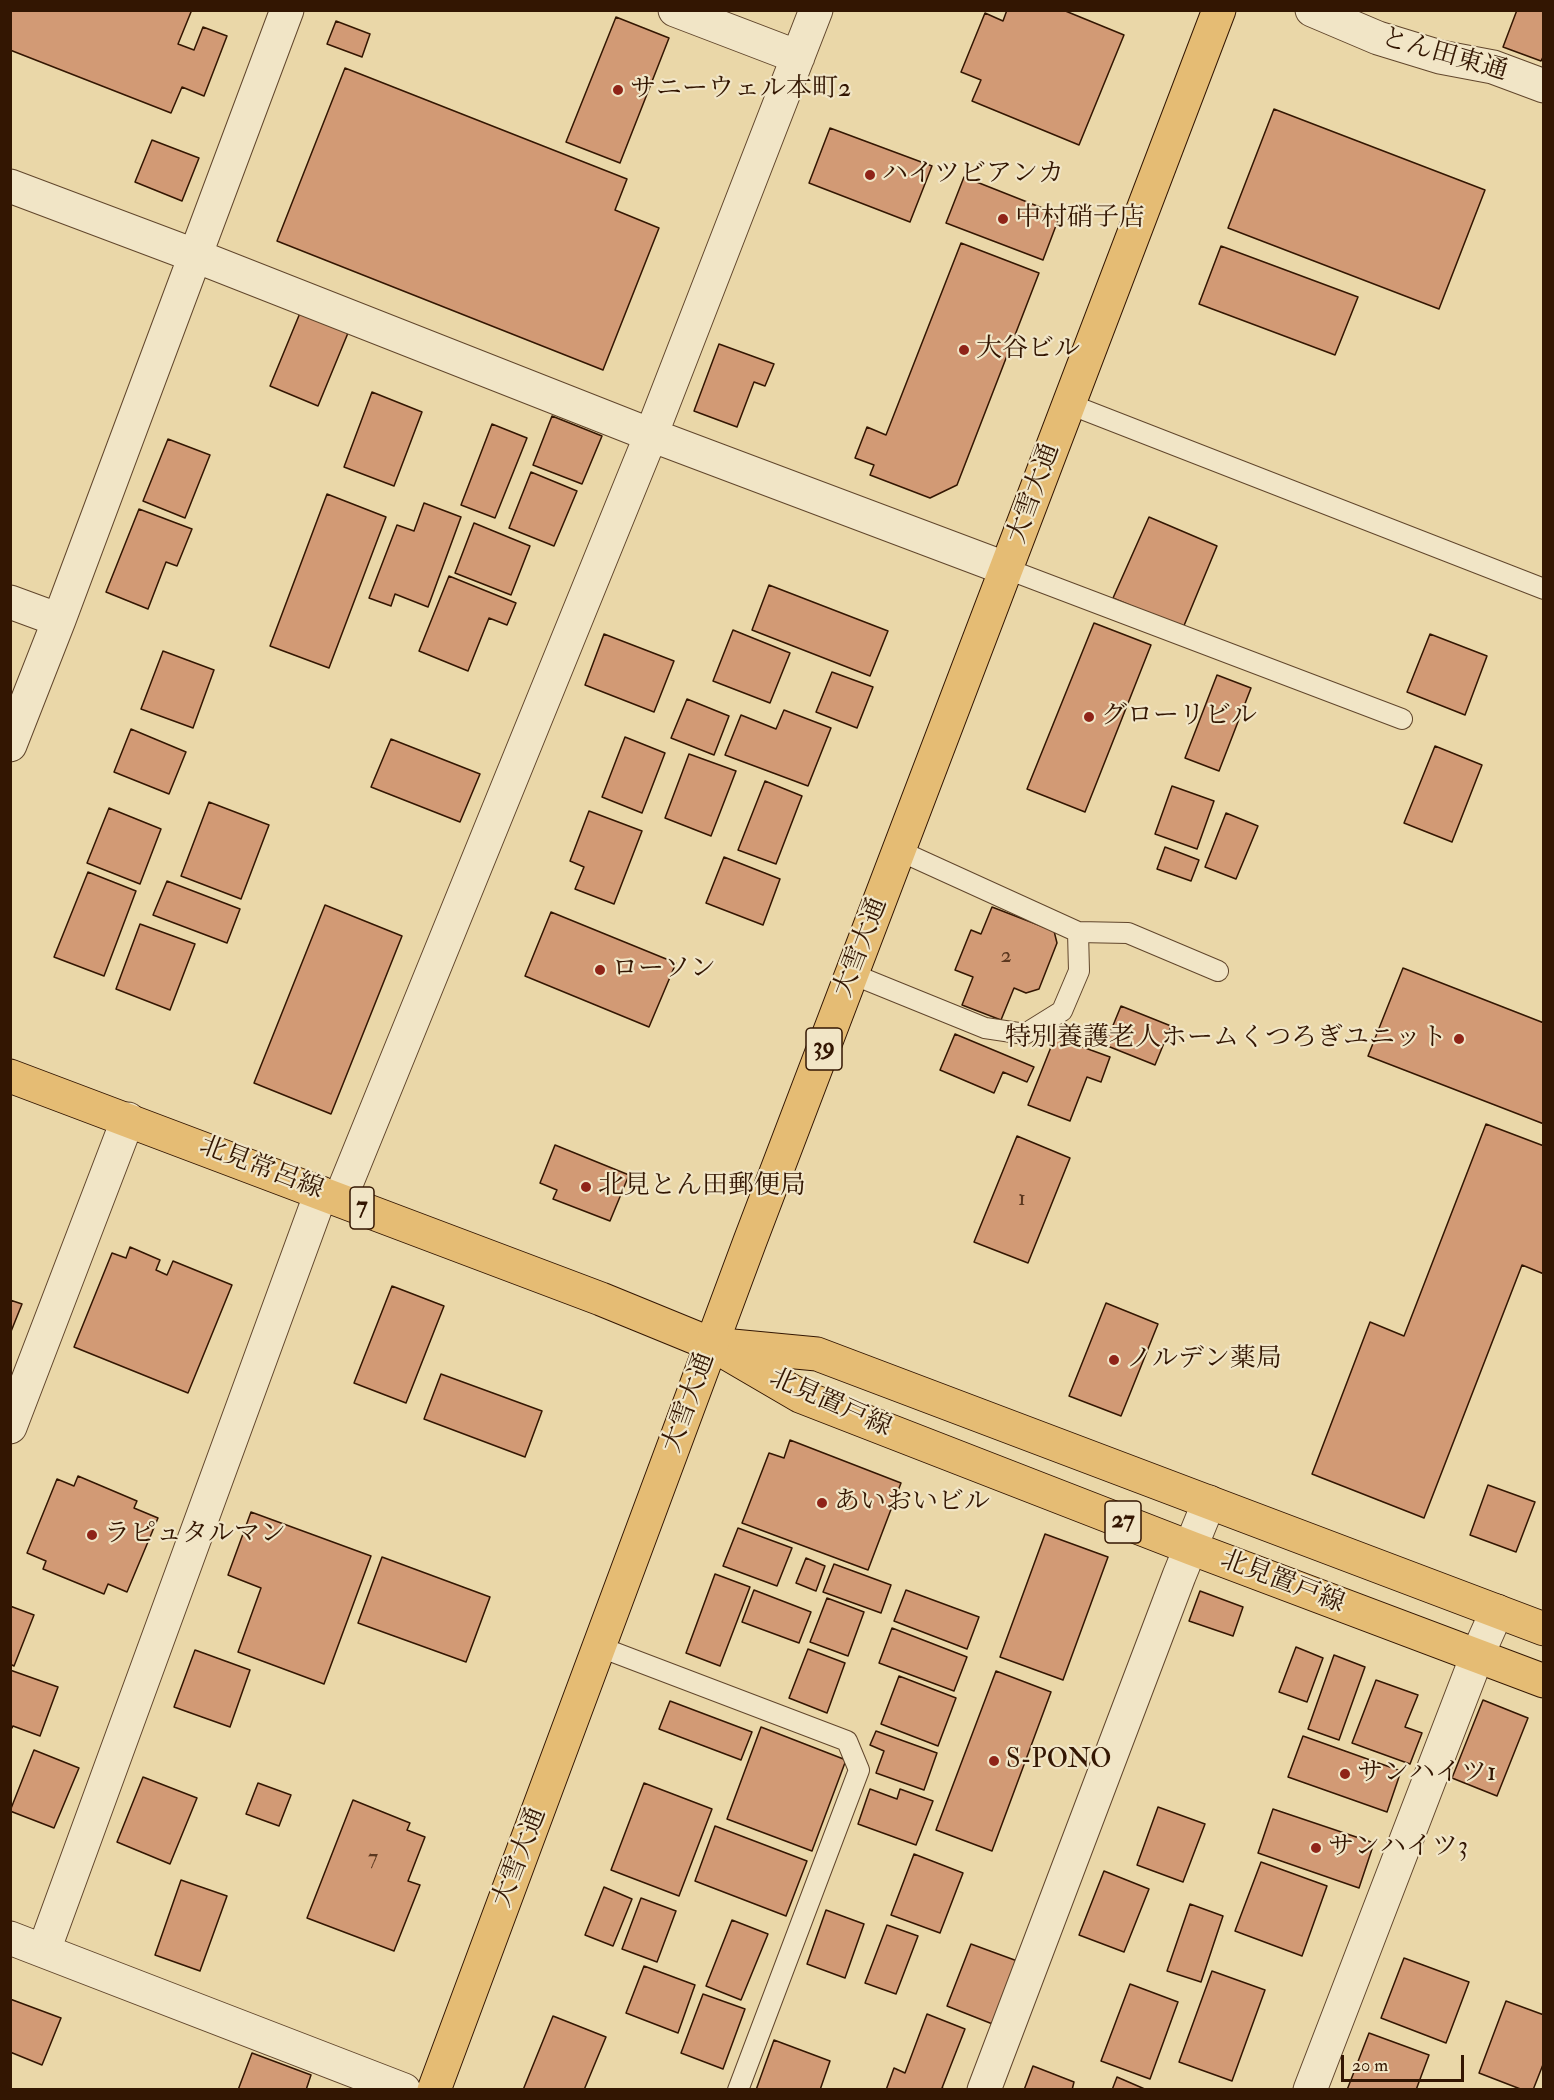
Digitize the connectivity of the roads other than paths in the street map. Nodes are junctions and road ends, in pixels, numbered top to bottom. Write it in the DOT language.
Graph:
graph roads {
  1 [pos="287,10"];
  2 [pos="675,10"];
  3 [pos="816,10"];
  4 [pos="1219,10"];
  5 [pos="1312,10"];
  6 [pos="798,57"];
  7 [pos="1544,86"];
  8 [pos="10,186"];
  9 [pos="196,256"];
  10 [pos="1068,404"];
  11 [pos="651,435"];
  12 [pos="1007,569"];
  13 [pos="1544,589"];
  14 [pos="10,602"];
  15 [pos="59,620"];
  16 [pos="1402,719"];
  17 [pos="10,745"];
  18 [pos="900,851"];
  19 [pos="1078,932"];
  20 [pos="1218,971"];
  21 [pos="852,974"];
  22 [pos="10,1076"];
  23 [pos="128,1119"];
  24 [pos="331,1196"];
  25 [pos="711,1344"];
  26 [pos="10,1427"];
  27 [pos="1209,1502"];
  28 [pos="1191,1548"];
  29 [pos="1497,1611"];
  30 [pos="1544,1629"];
  31 [pos="600,1647"];
  32 [pos="1477,1656"];
  33 [pos="1544,1681"];
  34 [pos="10,1938"];
  35 [pos="44,1950"];
  36 [pos="404,2090"];
  37 [pos="434,2090"];
  38 [pos="738,2090"];
  39 [pos="984,2090"];
  40 [pos="1310,2090"];
  1 -- 9 [label="street"];
  2 -- 6 [label="street"];
  3 -- 6 [label="street"];
  4 -- 10 [label="main road, 大雪大通 / 39"];
  5 -- 7 [label="street, とん田東通"];
  6 -- 11 [label="street"];
  8 -- 9 [label="street"];
  9 -- 11 [label="street"];
  9 -- 15 [label="street"];
  10 -- 12 [label="main road, 大雪大通 / 39"];
  10 -- 13 [label="lane"];
  11 -- 12 [label="street"];
  11 -- 24 [label="street"];
  12 -- 16 [label="lane"];
  12 -- 18 [label="main road, 大雪大通 / 39"];
  14 -- 15 [label="street"];
  15 -- 17 [label="street"];
  18 -- 19 [label="lane"];
  18 -- 21 [label="main road, 大雪大通 / 39"];
  19 -- 20 [label="lane"];
  19 -- 21 [label="lane"];
  21 -- 25 [label="main road, 大雪大通 / 39"];
  22 -- 23 [label="main road, 北見常呂線 / 7"];
  23 -- 24 [label="main road, 北見常呂線 / 7"];
  23 -- 26 [label="street"];
  24 -- 25 [label="main road, 北見常呂線 / 7"];
  24 -- 35 [label="street"];
  25 -- 27 [label="main road, 北見置戸線 / 27"];
  25 -- 28 [label="main road, 北見置戸線 / 27"];
  25 -- 31 [label="main road, 大雪大通 / 39"];
  27 -- 28 [label="street"];
  27 -- 29 [label="main road, 北見置戸線 / 27"];
  28 -- 32 [label="main road, 北見置戸線 / 27"];
  28 -- 39 [label="street"];
  29 -- 30 [label="main road, 北見置戸線 / 27"];
  29 -- 32 [label="street"];
  31 -- 37 [label="main road, 大雪大通 / 39"];
  31 -- 38 [label="lane"];
  32 -- 33 [label="main road, 北見置戸線 / 27"];
  32 -- 40 [label="street"];
  34 -- 35 [label="street"];
  35 -- 36 [label="street"];
}
